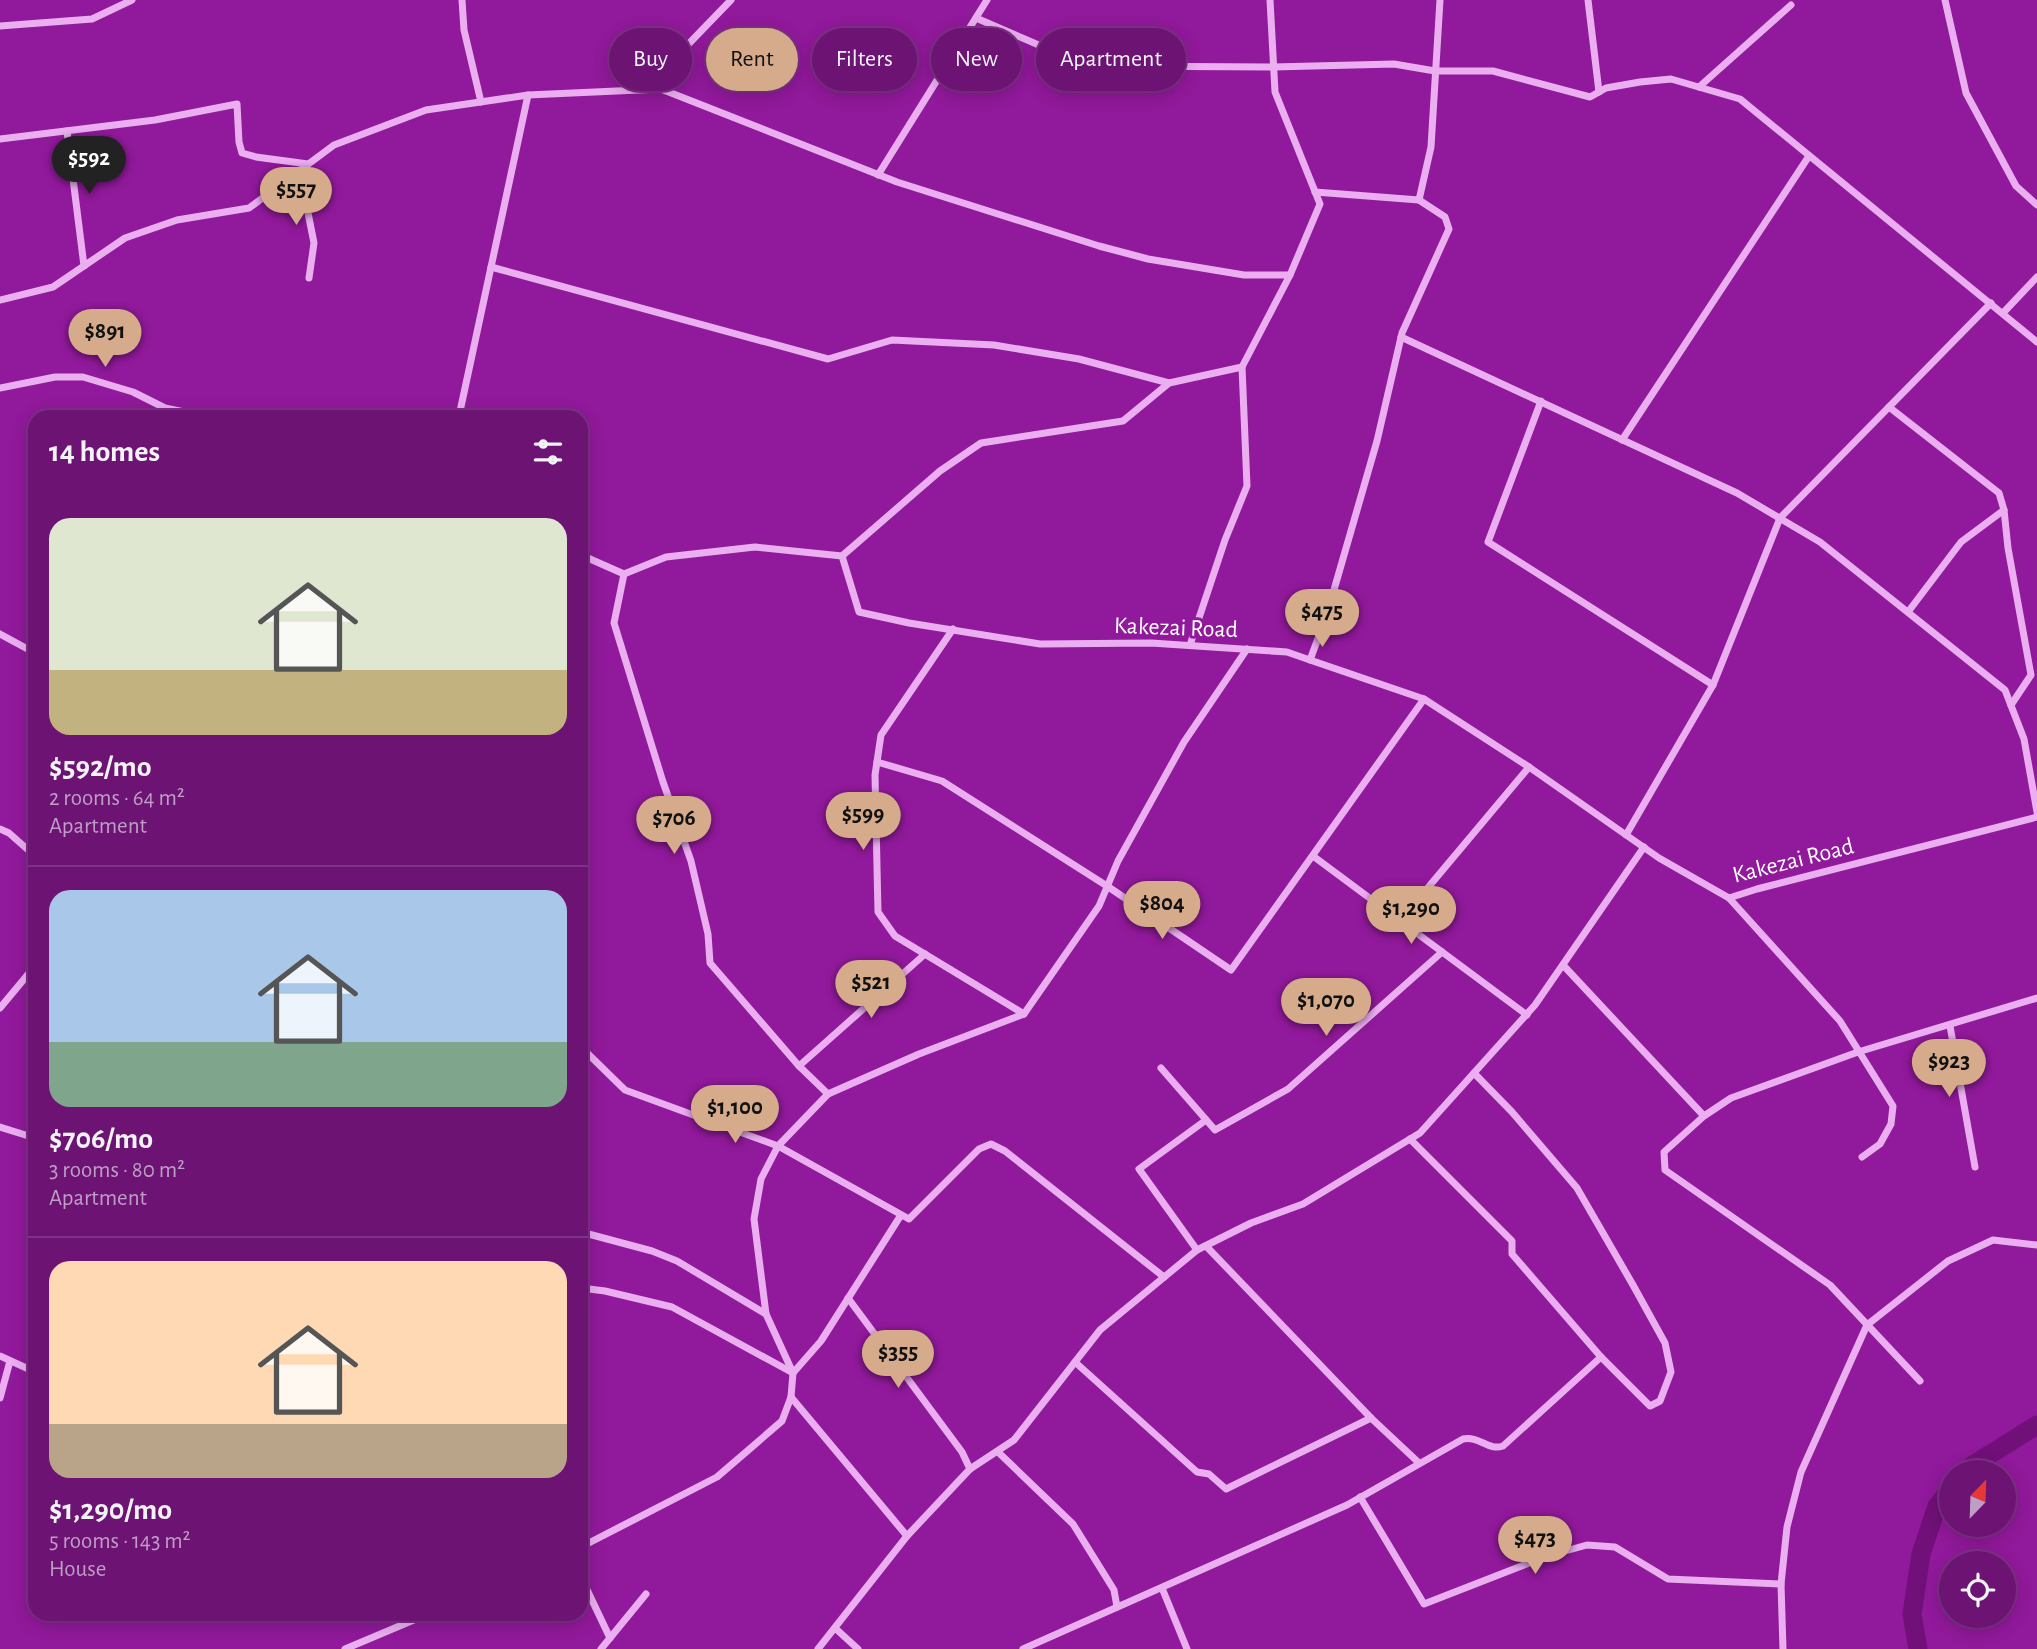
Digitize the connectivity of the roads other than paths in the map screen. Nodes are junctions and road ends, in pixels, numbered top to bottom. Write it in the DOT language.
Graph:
graph roads {
  1 [pos="132,0"];
  2 [pos="462,0"];
  3 [pos="731,0"];
  4 [pos="987,0"];
  5 [pos="1270,0"];
  6 [pos="1440,0"];
  7 [pos="1588,0"];
  8 [pos="1945,0"];
  9 [pos="1791,5"];
  10 [pos="976,18"];
  11 [pos="0,26"];
  12 [pos="692,40"];
  13 [pos="1273,67"];
  14 [pos="1436,71"];
  15 [pos="1699,87"];
  16 [pos="609,91"];
  17 [pos="666,91"];
  18 [pos="1599,92"];
  19 [pos="528,95"];
  20 [pos="481,102"];
  21 [pos="67,131"];
  22 [pos="0,139"];
  23 [pos="1809,156"];
  24 [pos="308,164"];
  25 [pos="878,175"];
  26 [pos="292,176"];
  27 [pos="1315,192"];
  28 [pos="1419,200"];
  29 [pos="2037,205"];
  30 [pos="84,266"];
  31 [pos="491,267"];
  32 [pos="1290,275"];
  33 [pos="2037,277"];
  34 [pos="309,278"];
  35 [pos="0,300"];
  36 [pos="1991,303"];
  37 [pos="2003,313"];
  38 [pos="1401,337"];
  39 [pos="2037,341"];
  40 [pos="1242,367"];
  41 [pos="1169,383"];
  42 [pos="0,388"];
  43 [pos="1541,401"];
  44 [pos="1889,407"];
  45 [pos="175,410"];
  46 [pos="460,410"];
  47 [pos="1622,440"];
  48 [pos="2004,510"];
  49 [pos="1780,518"];
  50 [pos="842,556"];
  51 [pos="588,558"];
  52 [pos="624,574"];
  53 [pos="1908,612"];
  54 [pos="953,629"];
  55 [pos="0,634"];
  56 [pos="1189,645"];
  57 [pos="28,649"];
  58 [pos="1247,649"];
  59 [pos="1310,660"];
  60 [pos="1713,685"];
  61 [pos="1424,699"];
  62 [pos="2011,705"];
  63 [pos="877,762"];
  64 [pos="1529,767"];
  65 [pos="2037,814"];
  66 [pos="0,829"];
  67 [pos="1626,835"];
  68 [pos="1644,847"];
  69 [pos="28,850"];
  70 [pos="1313,856"];
  71 [pos="1107,886"];
  72 [pos="1729,898"];
  73 [pos="1400,921"];
  74 [pos="1442,952"];
  75 [pos="925,954"];
  76 [pos="1563,965"];
  77 [pos="28,974"];
  78 [pos="0,994"];
  79 [pos="9,997"];
  80 [pos="2037,999"];
  81 [pos="0,1008"];
  82 [pos="1024,1014"];
  83 [pos="1527,1015"];
  84 [pos="1950,1026"];
  85 [pos="1858,1052"];
  86 [pos="588,1054"];
  87 [pos="799,1066"];
  88 [pos="1161,1068"];
  89 [pos="1474,1073"];
  90 [pos="828,1094"];
  91 [pos="1704,1116"];
  92 [pos="1206,1120"];
  93 [pos="0,1127"];
  94 [pos="28,1136"];
  95 [pos="1409,1139"];
  96 [pos="778,1146"];
  97 [pos="1862,1157"];
  98 [pos="1975,1167"];
  99 [pos="901,1215"];
  100 [pos="588,1234"];
  101 [pos="2037,1245"];
  102 [pos="1206,1246"];
  103 [pos="1197,1250"];
  104 [pos="1164,1277"];
  105 [pos="588,1289"];
  106 [pos="848,1298"];
  107 [pos="766,1314"];
  108 [pos="1867,1325"];
  109 [pos="0,1356"];
  110 [pos="1601,1357"];
  111 [pos="9,1361"];
  112 [pos="1075,1362"];
  113 [pos="28,1369"];
  114 [pos="793,1373"];
  115 [pos="1920,1381"];
  116 [pos="791,1397"];
  117 [pos="0,1398"];
  118 [pos="1371,1418"];
  119 [pos="998,1452"];
  120 [pos="1418,1462"];
  121 [pos="970,1469"];
  122 [pos="1360,1497"];
  123 [pos="907,1536"];
  124 [pos="588,1543"];
  125 [pos="1781,1584"];
  126 [pos="1162,1588"];
  127 [pos="588,1592"];
  128 [pos="646,1594"];
  129 [pos="1118,1607"];
  130 [pos="411,1621"];
  131 [pos="835,1628"];
  132 [pos="610,1638"];
  133 [pos="345,1649"];
  134 [pos="601,1649"];
  135 [pos="818,1649"];
  136 [pos="858,1649"];
  137 [pos="1023,1649"];
  138 [pos="1187,1649"];
  139 [pos="1783,1649"];
  1 -- 11 [label="street"];
  2 -- 20 [label="street"];
  3 -- 12 [label="street"];
  4 -- 10 [label="street"];
  5 -- 13 [label="street"];
  6 -- 14 [label="street"];
  7 -- 18 [label="street"];
  8 -- 29 [label="street"];
  9 -- 15 [label="street"];
  10 -- 13 [label="street"];
  10 -- 25 [label="street"];
  13 -- 14 [label="street"];
  13 -- 27 [label="street"];
  14 -- 18 [label="street"];
  14 -- 28 [label="street"];
  15 -- 18 [label="street"];
  15 -- 23 [label="street"];
  16 -- 19 [label="street"];
  17 -- 25 [label="street"];
  19 -- 20 [label="street"];
  19 -- 31 [label="street"];
  20 -- 24 [label="street"];
  21 -- 22 [label="street"];
  21 -- 24 [label="street"];
  21 -- 30 [label="street"];
  23 -- 36 [label="street"];
  23 -- 47 [label="street"];
  24 -- 26 [label="street"];
  25 -- 32 [label="street"];
  26 -- 30 [label="street"];
  26 -- 34 [label="street"];
  27 -- 28 [label="street"];
  27 -- 32 [label="street"];
  28 -- 38 [label="street"];
  30 -- 35 [label="street"];
  31 -- 41 [label="street"];
  31 -- 46 [label="street"];
  32 -- 40 [label="street"];
  33 -- 37 [label="street"];
  36 -- 37 [label="street"];
  36 -- 44 [label="street"];
  37 -- 39 [label="street"];
  38 -- 43 [label="street"];
  38 -- 59 [label="street"];
  40 -- 41 [label="street"];
  40 -- 56 [label="street"];
  41 -- 50 [label="street"];
  42 -- 45 [label="street"];
  43 -- 47 [label="street"];
  43 -- 60 [label="street"];
  44 -- 48 [label="street"];
  44 -- 49 [label="street"];
  47 -- 49 [label="street"];
  48 -- 53 [label="street"];
  48 -- 62 [label="street"];
  49 -- 53 [label="street"];
  49 -- 60 [label="street"];
  50 -- 52 [label="street"];
  50 -- 54 [label="street, Kakezai Road"];
  51 -- 52 [label="street"];
  52 -- 87 [label="street"];
  53 -- 62 [label="street"];
  54 -- 56 [label="street, Kakezai Road"];
  54 -- 63 [label="street"];
  55 -- 57 [label="street"];
  56 -- 58 [label="street, Kakezai Road"];
  58 -- 59 [label="street, Kakezai Road"];
  58 -- 71 [label="street"];
  59 -- 61 [label="street, Kakezai Road"];
  60 -- 67 [label="street"];
  61 -- 64 [label="street, Kakezai Road"];
  61 -- 70 [label="street"];
  62 -- 65 [label="street"];
  63 -- 71 [label="street"];
  63 -- 75 [label="street"];
  64 -- 67 [label="street, Kakezai Road"];
  64 -- 73 [label="street"];
  65 -- 72 [label="street, Kakezai Road"];
  66 -- 69 [label="street"];
  67 -- 68 [label="street, Kakezai Road"];
  68 -- 72 [label="street, Kakezai Road"];
  68 -- 76 [label="street"];
  70 -- 71 [label="street"];
  70 -- 73 [label="street"];
  71 -- 82 [label="street"];
  72 -- 85 [label="street"];
  73 -- 74 [label="street"];
  74 -- 83 [label="street"];
  74 -- 92 [label="street"];
  75 -- 82 [label="street"];
  75 -- 87 [label="street"];
  76 -- 83 [label="street"];
  76 -- 91 [label="street"];
  77 -- 79 [label="street"];
  78 -- 79 [label="street"];
  79 -- 81 [label="street"];
  80 -- 84 [label="street"];
  82 -- 90 [label="street"];
  83 -- 89 [label="street"];
  84 -- 85 [label="street"];
  84 -- 98 [label="street"];
  85 -- 91 [label="street"];
  85 -- 97 [label="street"];
  86 -- 96 [label="street"];
  87 -- 90 [label="street"];
  88 -- 92 [label="street"];
  89 -- 95 [label="street"];
  89 -- 110 [label="street"];
  90 -- 96 [label="street"];
  91 -- 108 [label="street"];
  92 -- 103 [label="street"];
  93 -- 94 [label="street"];
  95 -- 102 [label="street"];
  95 -- 110 [label="street"];
  96 -- 99 [label="street"];
  96 -- 107 [label="street"];
  99 -- 104 [label="street"];
  99 -- 106 [label="street"];
  100 -- 107 [label="street"];
  101 -- 108 [label="street"];
  102 -- 103 [label="street"];
  102 -- 118 [label="street"];
  103 -- 104 [label="street"];
  104 -- 112 [label="street"];
  105 -- 114 [label="street"];
  106 -- 114 [label="street"];
  106 -- 121 [label="street"];
  107 -- 114 [label="street"];
  108 -- 115 [label="street"];
  108 -- 125 [label="street"];
  109 -- 111 [label="street"];
  110 -- 120 [label="street"];
  111 -- 113 [label="street"];
  111 -- 117 [label="street"];
  112 -- 118 [label="street"];
  112 -- 119 [label="street"];
  114 -- 116 [label="street"];
  116 -- 123 [label="street"];
  116 -- 124 [label="street"];
  118 -- 120 [label="street"];
  119 -- 121 [label="street"];
  119 -- 129 [label="street"];
  120 -- 122 [label="street"];
  121 -- 123 [label="street"];
  122 -- 125 [label="street"];
  122 -- 126 [label="street"];
  123 -- 131 [label="street"];
  125 -- 139 [label="street"];
  126 -- 129 [label="street"];
  126 -- 138 [label="street"];
  127 -- 132 [label="street"];
  128 -- 132 [label="street"];
  129 -- 137 [label="street"];
  130 -- 133 [label="street"];
  131 -- 135 [label="street"];
  131 -- 136 [label="street"];
  132 -- 134 [label="street"];
}
